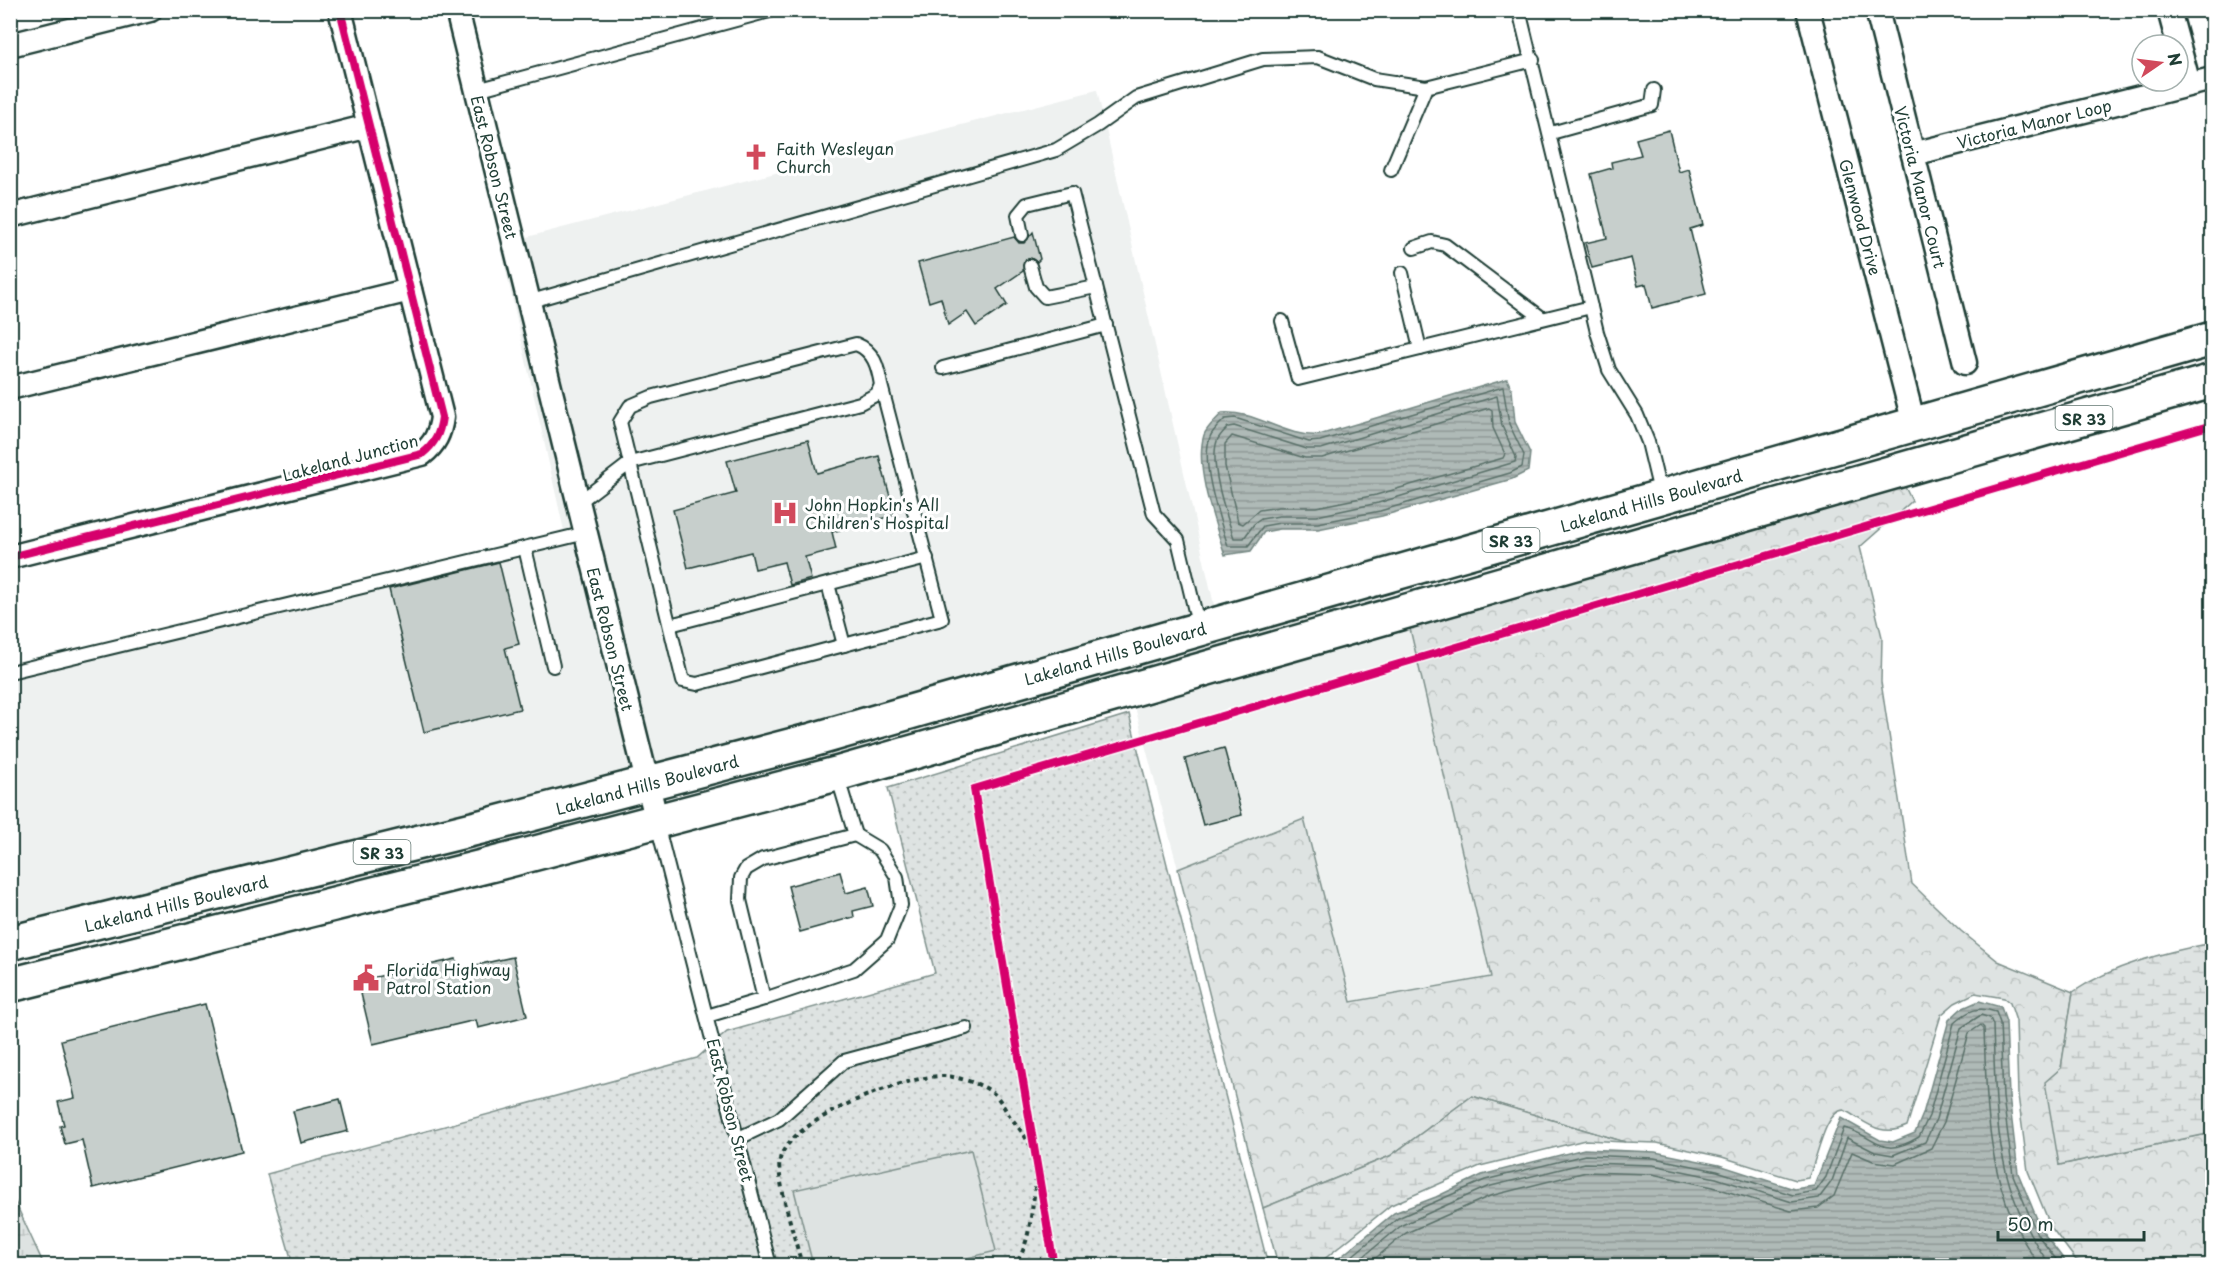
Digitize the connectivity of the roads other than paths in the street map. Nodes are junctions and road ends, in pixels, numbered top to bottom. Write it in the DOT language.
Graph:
graph roads {
  1 [pos="150,10"];
  2 [pos="340,10"];
  3 [pos="457,10"];
  4 [pos="773,10"];
  5 [pos="1519,10"];
  6 [pos="1808,10"];
  7 [pos="1877,10"];
  8 [pos="2169,10"];
  9 [pos="2175,33"];
  10 [pos="10,45"];
  11 [pos="1533,60"];
  12 [pos="2212,79"];
  13 [pos="2190,84"];
  14 [pos="1426,87"];
  15 [pos="477,90"];
  16 [pos="1654,90"];
  17 [pos="2154,93"];
  18 [pos="369,126"];
  19 [pos="1551,133"];
  20 [pos="1913,154"];
  21 [pos="1391,170"];
  22 [pos="10,216"];
  23 [pos="1022,235"];
  24 [pos="1414,248"];
  25 [pos="1030,266"];
  26 [pos="1402,273"];
  27 [pos="1096,287"];
  28 [pos="411,290"];
  29 [pos="528,302"];
  30 [pos="1591,307"];
  31 [pos="1542,318"];
  32 [pos="1282,321"];
  33 [pos="1106,325"];
  34 [pos="2212,339"];
  35 [pos="1420,349"];
  36 [pos="1965,363"];
  37 [pos="943,368"];
  38 [pos="2212,381"];
  39 [pos="881,386"];
  40 [pos="10,388"];
  41 [pos="1914,424"];
  42 [pos="630,463"];
  43 [pos="1661,497"];
  44 [pos="578,503"];
  45 [pos="586,533"];
  46 [pos="525,548"];
  47 [pos="10,557"];
  48 [pos="927,558"];
  49 [pos="828,584"];
  50 [pos="670,625"];
  51 [pos="1348,627"];
  52 [pos="1200,629"];
  53 [pos="844,645"];
  54 [pos="553,666"];
  55 [pos="10,672"];
  56 [pos="837,774"];
  57 [pos="646,784"];
  58 [pos="657,822"];
  59 [pos="855,835"];
  60 [pos="10,943"];
  61 [pos="10,985"];
  62 [pos="764,999"];
  63 [pos="707,1016"];
  64 [pos="966,1028"];
  65 [pos="739,1138"];
  66 [pos="770,1266"];
  1 -- 10 [label="street"];
  2 -- 18 [label="street, Lakeland Junction"];
  3 -- 15 [label="street, East Robson Street"];
  4 -- 15 [label="lane"];
  5 -- 11 [label="lane"];
  6 -- 41 [label="street, Glenwood Drive"];
  7 -- 20 [label="street, Victoria Manor Court"];
  8 -- 9 [label="street"];
  11 -- 14 [label="lane"];
  11 -- 19 [label="lane"];
  12 -- 13 [label="street, Victoria Manor Loop"];
  14 -- 21 [label="lane"];
  14 -- 29 [label="lane"];
  15 -- 29 [label="street, East Robson Street"];
  16 -- 19 [label="lane"];
  17 -- 20 [label="street, Victoria Manor Loop"];
  18 -- 22 [label="street"];
  18 -- 28 [label="street, Lakeland Junction"];
  19 -- 30 [label="lane"];
  20 -- 36 [label="street, Victoria Manor Court"];
  23 -- 27 [label="lane"];
  24 -- 31 [label="lane"];
  25 -- 27 [label="lane"];
  26 -- 35 [label="lane"];
  27 -- 33 [label="lane"];
  28 -- 40 [label="street"];
  28 -- 47 [label="street, Lakeland Junction"];
  29 -- 44 [label="street, East Robson Street"];
  30 -- 31 [label="lane"];
  30 -- 43 [label="lane"];
  31 -- 35 [label="lane"];
  32 -- 35 [label="lane"];
  33 -- 37 [label="lane"];
  33 -- 52 [label="lane"];
  34 -- 41 [label="main road, Lakeland Hills Boulevard / SR 33"];
  38 -- 51 [label="main road, SR 33"];
  39 -- 42 [label="lane"];
  39 -- 42 [label="lane"];
  39 -- 48 [label="lane"];
  41 -- 43 [label="main road, Lakeland Hills Boulevard / SR 33"];
  42 -- 44 [label="lane"];
  42 -- 50 [label="lane"];
  43 -- 51 [label="main road"];
  43 -- 52 [label="main road, Lakeland Hills Boulevard / SR 33"];
  44 -- 45 [label="street, East Robson Street"];
  45 -- 46 [label="lane"];
  45 -- 57 [label="street, East Robson Street"];
  46 -- 54 [label="lane"];
  46 -- 55 [label="lane"];
  48 -- 49 [label="lane"];
  48 -- 53 [label="lane"];
  49 -- 50 [label="lane"];
  49 -- 53 [label="lane"];
  50 -- 53 [label="lane"];
  51 -- 56 [label="main road, SR 33"];
  52 -- 57 [label="main road, Lakeland Hills Boulevard / SR 33"];
  56 -- 58 [label="main road, SR 33"];
  56 -- 59 [label="lane"];
  57 -- 58 [label="street, East Robson Street"];
  57 -- 60 [label="main road, Lakeland Hills Boulevard / SR 33"];
  58 -- 61 [label="main road, SR 33"];
  58 -- 63 [label="lane, East Robson Street"];
  59 -- 62 [label="lane"];
  59 -- 62 [label="lane"];
  62 -- 63 [label="lane"];
  63 -- 65 [label="lane, East Robson Street"];
  64 -- 65 [label="lane"];
  65 -- 66 [label="lane, East Robson Street"];
}
